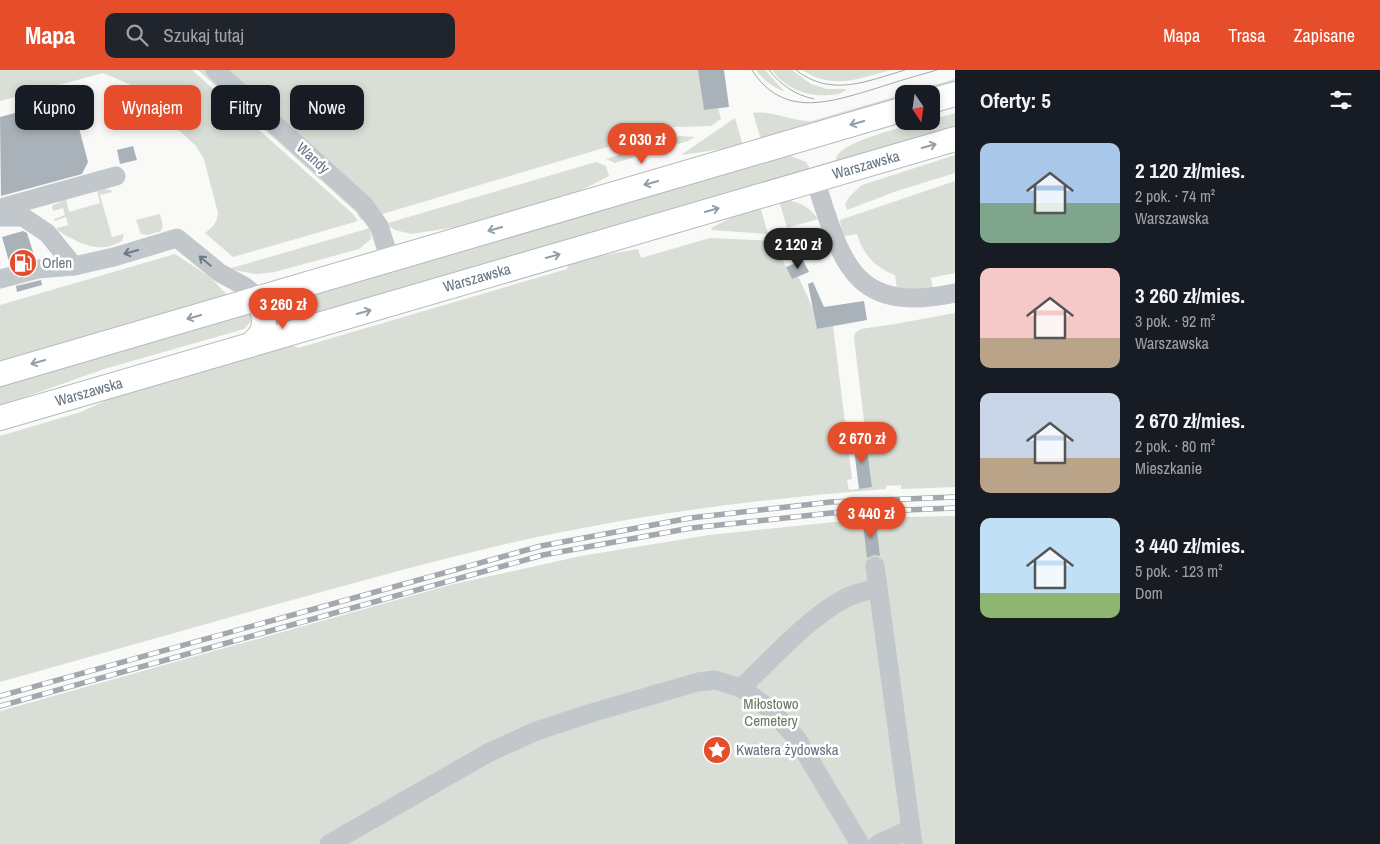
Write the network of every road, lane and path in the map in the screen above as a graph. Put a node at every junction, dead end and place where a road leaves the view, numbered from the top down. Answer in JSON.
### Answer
{"nodes":[{"id":1,"x":215,"y":70,"type":"edge"},
{"id":2,"x":955,"y":94,"type":"edge"},
{"id":3,"x":940,"y":98,"type":"edge"},
{"id":4,"x":895,"y":112,"type":"edge"},
{"id":5,"x":955,"y":139,"type":"edge"},
{"id":6,"x":116,"y":176,"type":"dead end"},
{"id":7,"x":816,"y":180,"type":"junction"},
{"id":8,"x":0,"y":208,"type":"edge"},
{"id":9,"x":0,"y":218,"type":"edge"},
{"id":10,"x":390,"y":260,"type":"junction"},
{"id":11,"x":74,"y":266,"type":"junction"},
{"id":12,"x":0,"y":279,"type":"edge"},
{"id":13,"x":955,"y":292,"type":"edge"},
{"id":14,"x":259,"y":298,"type":"junction"},
{"id":15,"x":250,"y":345,"type":"junction"},
{"id":16,"x":0,"y":374,"type":"edge"},
{"id":17,"x":0,"y":418,"type":"edge"},
{"id":18,"x":875,"y":566,"type":"dead end"},
{"id":19,"x":878,"y":588,"type":"junction"},
{"id":20,"x":740,"y":688,"type":"junction"},
{"id":21,"x":911,"y":837,"type":"edge"},
{"id":22,"x":328,"y":844,"type":"edge"},
{"id":23,"x":860,"y":844,"type":"edge"},
{"id":24,"x":878,"y":844,"type":"edge"}],
"edges":[{"from":1,"to":10,"type":"street","name":"Wandy"},
{"from":2,"to":3,"type":"main road"},
{"from":4,"to":10,"type":"main road","one_way":true},
{"from":7,"to":5,"type":"main road","name":"Warszawska","one_way":true},
{"from":6,"to":8,"type":"street"},
{"from":7,"to":13,"type":"street"},
{"from":15,"to":7,"type":"main road","name":"Warszawska","one_way":true},
{"from":9,"to":11,"type":"street"},
{"from":10,"to":14,"type":"main road"},
{"from":11,"to":12,"type":"street"},
{"from":14,"to":11,"type":"street","one_way":true},
{"from":14,"to":15,"type":"main road"},
{"from":14,"to":16,"type":"main road","one_way":true},
{"from":15,"to":17,"type":"main road","name":"Warszawska"},
{"from":18,"to":19,"type":"street"},
{"from":19,"to":20,"type":"street"},
{"from":19,"to":21,"type":"street"},
{"from":20,"to":22,"type":"street"},
{"from":20,"to":23,"type":"street"},
{"from":21,"to":24,"type":"street"}]}
